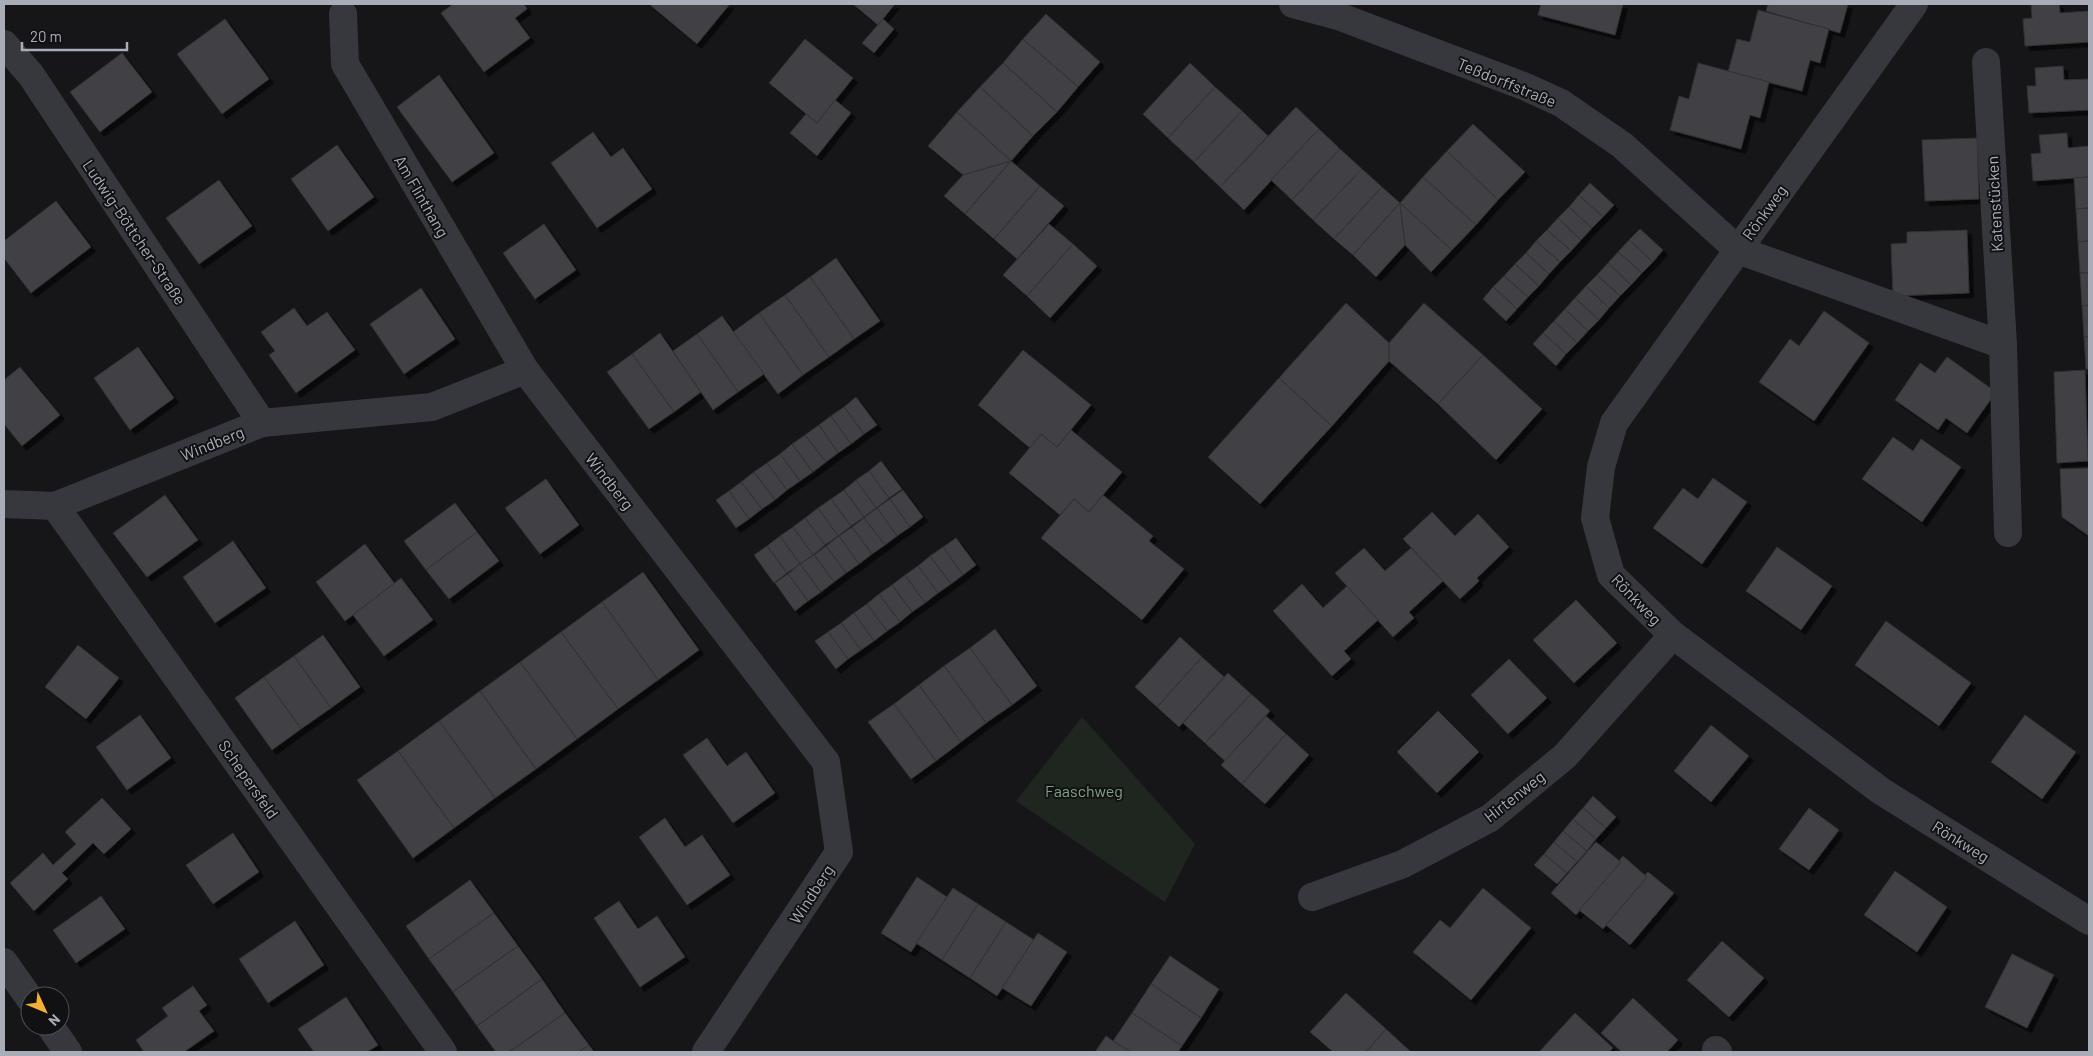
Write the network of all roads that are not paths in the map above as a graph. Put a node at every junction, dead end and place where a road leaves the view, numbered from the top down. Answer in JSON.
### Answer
{"nodes":[{"id":1,"x":1294,"y":4,"type":"edge"},
{"id":2,"x":1914,"y":4,"type":"edge"},
{"id":3,"x":343,"y":14,"type":"dead end"},
{"id":4,"x":4,"y":44,"type":"edge"},
{"id":5,"x":1986,"y":62,"type":"dead end"},
{"id":6,"x":1738,"y":250,"type":"junction"},
{"id":7,"x":2002,"y":345,"type":"junction"},
{"id":8,"x":525,"y":370,"type":"junction"},
{"id":9,"x":262,"y":423,"type":"junction"},
{"id":10,"x":4,"y":504,"type":"edge"},
{"id":11,"x":55,"y":506,"type":"junction"},
{"id":12,"x":2008,"y":533,"type":"dead end"},
{"id":13,"x":1673,"y":635,"type":"junction"},
{"id":14,"x":1312,"y":897,"type":"dead end"},
{"id":15,"x":2089,"y":921,"type":"edge"},
{"id":16,"x":4,"y":962,"type":"edge"},
{"id":17,"x":21,"y":986,"type":"edge"},
{"id":18,"x":57,"y":1036,"type":"edge"},
{"id":19,"x":68,"y":1052,"type":"edge"},
{"id":20,"x":443,"y":1052,"type":"edge"},
{"id":21,"x":706,"y":1052,"type":"edge"}],
"edges":[{"from":1,"to":6,"type":"street","name":"Teßdorffstraße"},
{"from":2,"to":6,"type":"street","name":"Rönkweg"},
{"from":3,"to":8,"type":"street","name":"Am Flinthang"},
{"from":4,"to":9,"type":"street","name":"Ludwig-Böttcher-Straße"},
{"from":5,"to":7,"type":"street","name":"Katenstücken"},
{"from":6,"to":7,"type":"street"},
{"from":6,"to":13,"type":"street","name":"Rönkweg"},
{"from":7,"to":12,"type":"street","name":"Katenstücken"},
{"from":8,"to":9,"type":"street","name":"Windberg"},
{"from":8,"to":21,"type":"street","name":"Windberg"},
{"from":9,"to":11,"type":"street","name":"Windberg"},
{"from":10,"to":11,"type":"street","name":"Windberg"},
{"from":11,"to":20,"type":"street","name":"Schepersfeld"},
{"from":13,"to":14,"type":"street","name":"Hirtenweg"},
{"from":13,"to":15,"type":"street","name":"Rönkweg"},
{"from":16,"to":17,"type":"street"},
{"from":18,"to":19,"type":"street"}]}
